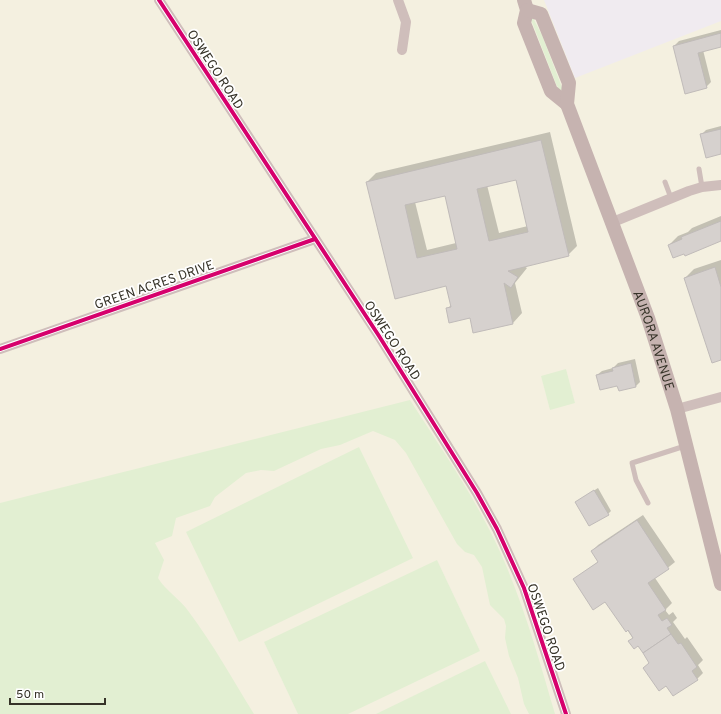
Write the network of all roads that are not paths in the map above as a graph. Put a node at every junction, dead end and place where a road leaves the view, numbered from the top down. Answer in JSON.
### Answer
{"nodes":[{"id":1,"x":159,"y":0,"type":"edge"},
{"id":2,"x":398,"y":0,"type":"edge"},
{"id":3,"x":525,"y":5,"type":"edge"},
{"id":4,"x":402,"y":50,"type":"dead end"},
{"id":5,"x":567,"y":104,"type":"junction"},
{"id":6,"x":699,"y":169,"type":"dead end"},
{"id":7,"x":665,"y":182,"type":"dead end"},
{"id":8,"x":721,"y":185,"type":"edge"},
{"id":9,"x":702,"y":187,"type":"junction"},
{"id":10,"x":671,"y":198,"type":"junction"},
{"id":11,"x":613,"y":222,"type":"junction"},
{"id":12,"x":315,"y":239,"type":"junction"},
{"id":13,"x":0,"y":349,"type":"edge"},
{"id":14,"x":721,"y":397,"type":"edge"},
{"id":15,"x":677,"y":409,"type":"junction"},
{"id":16,"x":686,"y":446,"type":"junction"},
{"id":17,"x":648,"y":503,"type":"dead end"},
{"id":18,"x":721,"y":584,"type":"edge"},
{"id":19,"x":566,"y":714,"type":"edge"}],
"edges":[{"from":1,"to":12,"type":"street","name":"OSWEGO ROAD"},
{"from":2,"to":4,"type":"street"},
{"from":3,"to":5,"type":"main road","name":"AURORA AVENUE"},
{"from":3,"to":5,"type":"main road","name":"AURORA AVENUE"},
{"from":5,"to":11,"type":"main road","name":"AURORA AVENUE"},
{"from":6,"to":9,"type":"lane"},
{"from":7,"to":10,"type":"lane"},
{"from":8,"to":9,"type":"street"},
{"from":9,"to":10,"type":"street"},
{"from":10,"to":11,"type":"street"},
{"from":11,"to":15,"type":"main road","name":"AURORA AVENUE"},
{"from":12,"to":13,"type":"street","name":"GREEN ACRES DRIVE"},
{"from":12,"to":19,"type":"street","name":"OSWEGO ROAD"},
{"from":14,"to":15,"type":"street"},
{"from":15,"to":16,"type":"main road","name":"AURORA AVENUE"},
{"from":16,"to":17,"type":"lane"},
{"from":16,"to":18,"type":"main road","name":"AURORA AVENUE"}]}
